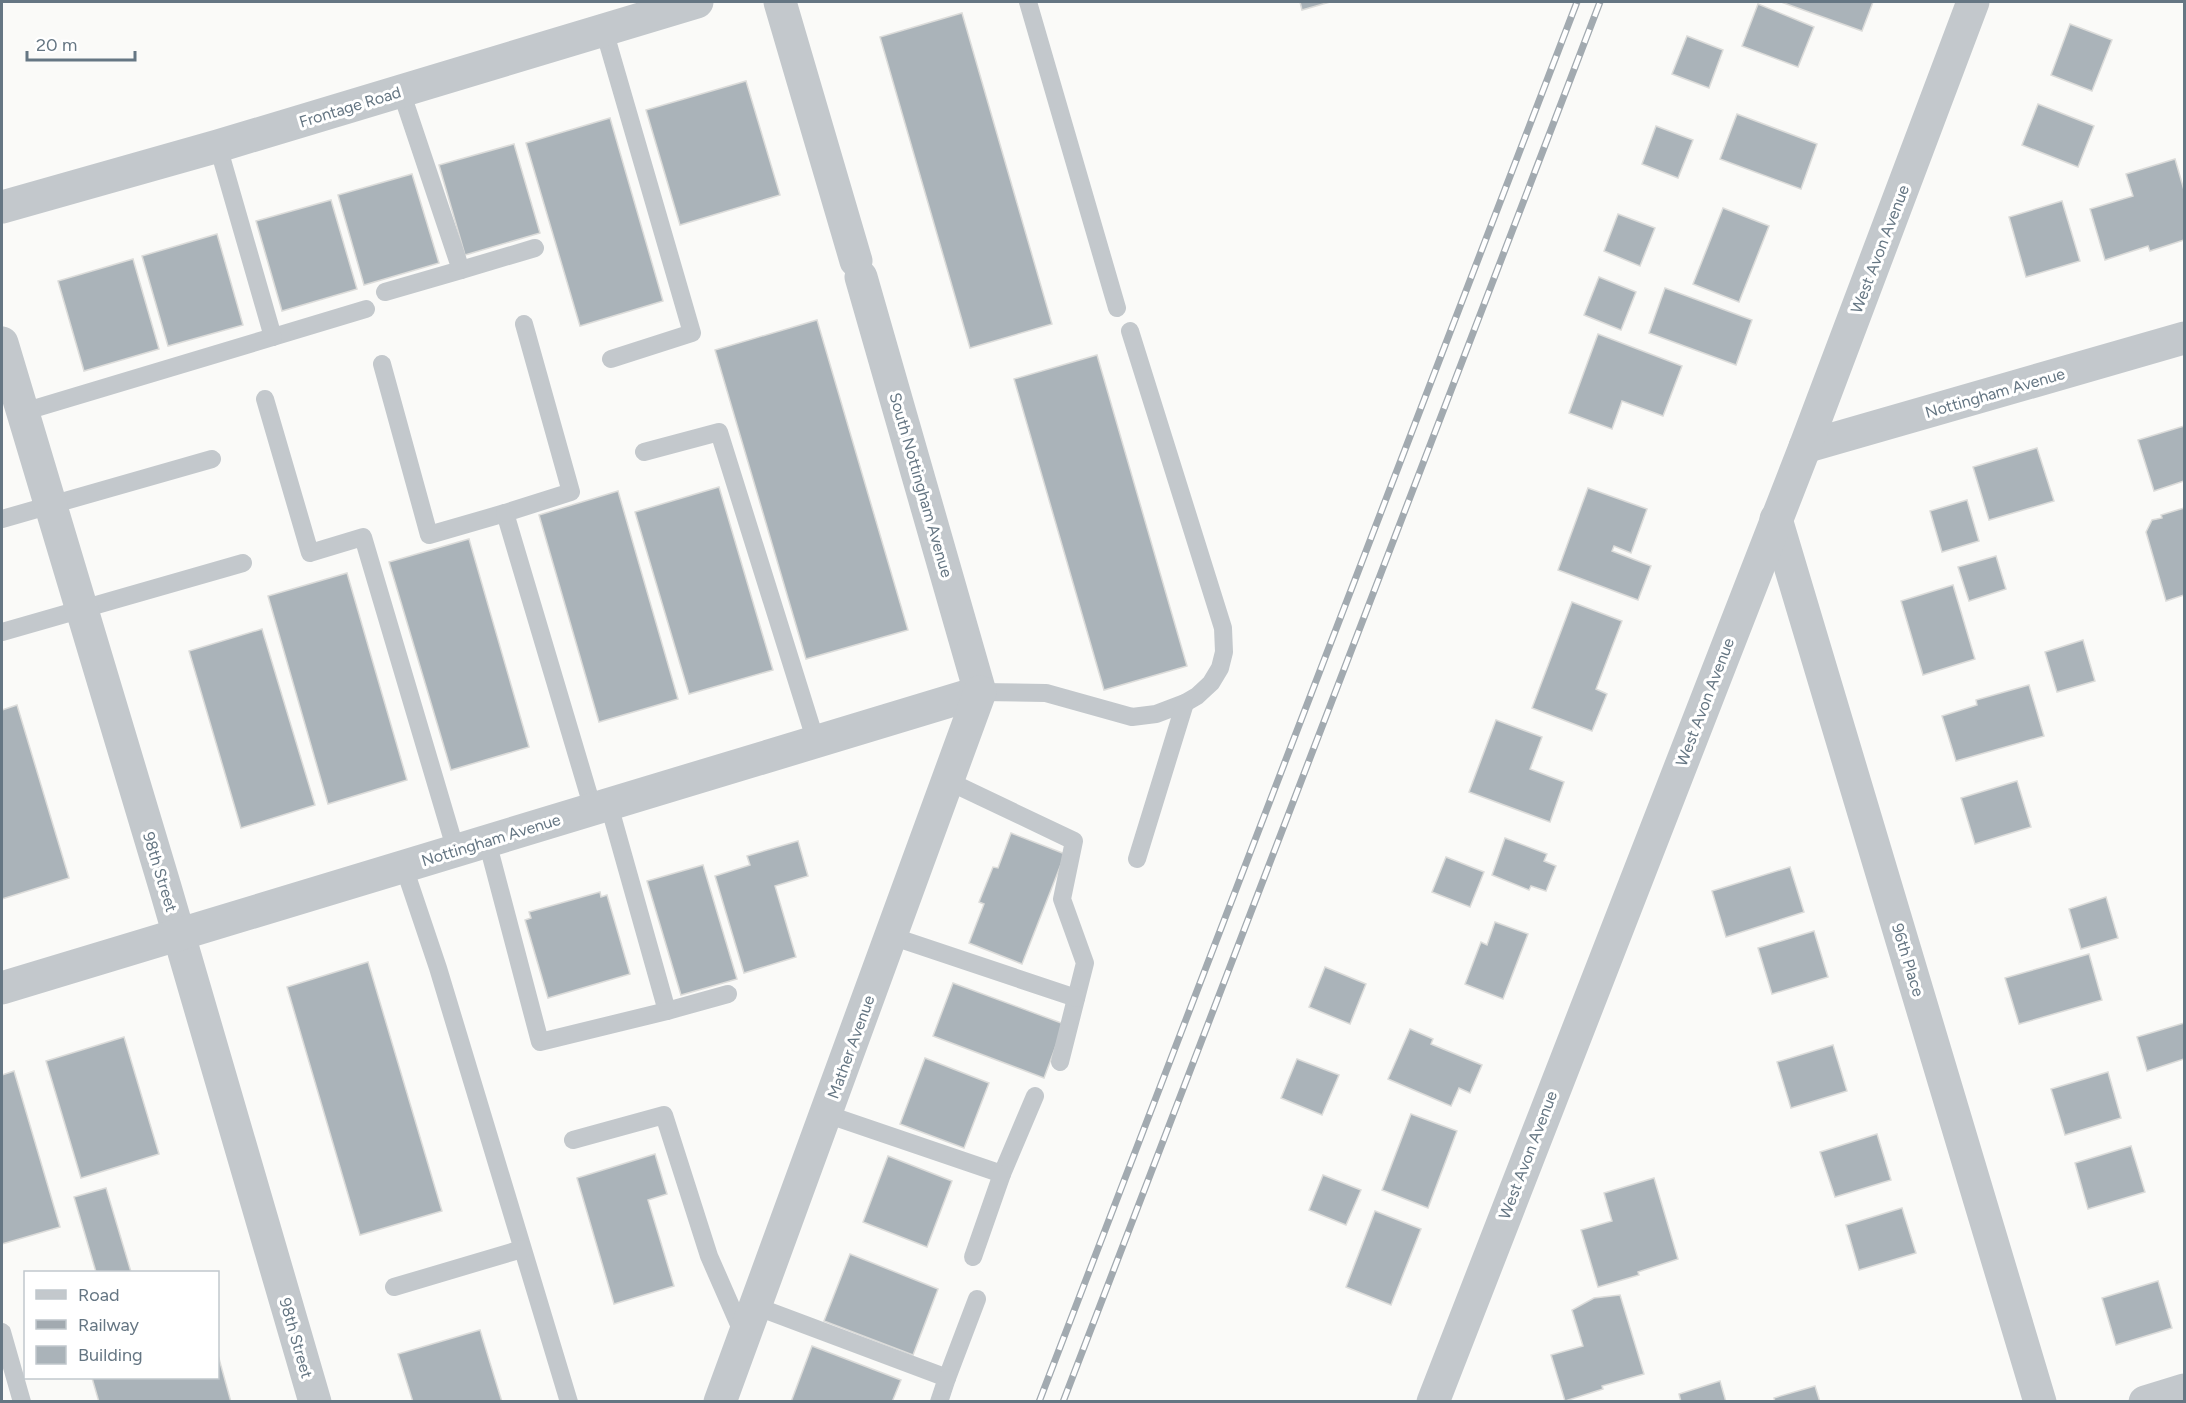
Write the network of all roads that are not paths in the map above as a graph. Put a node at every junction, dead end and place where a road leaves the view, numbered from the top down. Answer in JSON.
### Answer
{"nodes":[{"id":1,"x":697,"y":2,"type":"edge"},
{"id":2,"x":780,"y":2,"type":"edge"},
{"id":3,"x":1028,"y":2,"type":"edge"},
{"id":4,"x":1973,"y":2,"type":"edge"},
{"id":5,"x":604,"y":30,"type":"junction"},
{"id":6,"x":401,"y":91,"type":"junction"},
{"id":7,"x":218,"y":146,"type":"junction"},
{"id":8,"x":2,"y":207,"type":"edge"},
{"id":9,"x":535,"y":248,"type":"dead end"},
{"id":10,"x":461,"y":270,"type":"junction"},
{"id":11,"x":385,"y":292,"type":"dead end"},
{"id":12,"x":1117,"y":308,"type":"dead end"},
{"id":13,"x":366,"y":309,"type":"dead end"},
{"id":14,"x":524,"y":324,"type":"dead end"},
{"id":15,"x":1130,"y":331,"type":"dead end"},
{"id":16,"x":273,"y":337,"type":"junction"},
{"id":17,"x":2184,"y":339,"type":"edge"},
{"id":18,"x":2,"y":343,"type":"edge"},
{"id":19,"x":611,"y":359,"type":"dead end"},
{"id":20,"x":382,"y":364,"type":"dead end"},
{"id":21,"x":265,"y":399,"type":"dead end"},
{"id":22,"x":23,"y":411,"type":"junction"},
{"id":23,"x":1805,"y":447,"type":"junction"},
{"id":24,"x":644,"y":452,"type":"dead end"},
{"id":25,"x":212,"y":459,"type":"dead end"},
{"id":26,"x":50,"y":506,"type":"junction"},
{"id":27,"x":505,"y":513,"type":"junction"},
{"id":28,"x":2,"y":519,"type":"edge"},
{"id":29,"x":1776,"y":519,"type":"junction"},
{"id":30,"x":243,"y":563,"type":"dead end"},
{"id":31,"x":80,"y":608,"type":"junction"},
{"id":32,"x":2,"y":632,"type":"edge"},
{"id":33,"x":980,"y":692,"type":"junction"},
{"id":34,"x":1185,"y":703,"type":"junction"},
{"id":35,"x":816,"y":742,"type":"junction"},
{"id":36,"x":948,"y":781,"type":"junction"},
{"id":37,"x":601,"y":807,"type":"junction"},
{"id":38,"x":487,"y":842,"type":"junction"},
{"id":39,"x":456,"y":851,"type":"junction"},
{"id":40,"x":1137,"y":859,"type":"dead end"},
{"id":41,"x":404,"y":867,"type":"junction"},
{"id":42,"x":179,"y":933,"type":"junction"},
{"id":43,"x":891,"y":936,"type":"junction"},
{"id":44,"x":2,"y":988,"type":"edge"},
{"id":45,"x":728,"y":994,"type":"dead end"},
{"id":46,"x":1076,"y":998,"type":"junction"},
{"id":47,"x":667,"y":1011,"type":"junction"},
{"id":48,"x":1060,"y":1062,"type":"dead end"},
{"id":49,"x":1035,"y":1096,"type":"dead end"},
{"id":50,"x":826,"y":1114,"type":"junction"},
{"id":51,"x":573,"y":1140,"type":"dead end"},
{"id":52,"x":1002,"y":1174,"type":"junction"},
{"id":53,"x":522,"y":1249,"type":"junction"},
{"id":54,"x":973,"y":1257,"type":"dead end"},
{"id":55,"x":394,"y":1287,"type":"dead end"},
{"id":56,"x":977,"y":1299,"type":"dead end"},
{"id":57,"x":750,"y":1321,"type":"junction"},
{"id":58,"x":2,"y":1332,"type":"edge"},
{"id":59,"x":947,"y":1378,"type":"junction"},
{"id":60,"x":2184,"y":1390,"type":"edge"},
{"id":61,"x":309,"y":1400,"type":"edge"},
{"id":62,"x":22,"y":1401,"type":"edge"},
{"id":63,"x":568,"y":1401,"type":"edge"},
{"id":64,"x":720,"y":1401,"type":"edge"},
{"id":65,"x":939,"y":1401,"type":"edge"},
{"id":66,"x":1432,"y":1401,"type":"edge"},
{"id":67,"x":2040,"y":1401,"type":"edge"},
{"id":68,"x":2145,"y":1401,"type":"edge"}],
"edges":[{"from":1,"to":5,"type":"street","name":"Frontage Road"},
{"from":2,"to":33,"type":"street","name":"South Nottingham Avenue"},
{"from":3,"to":12,"type":"lane"},
{"from":4,"to":23,"type":"street","name":"West Avon Avenue"},
{"from":5,"to":6,"type":"street","name":"Frontage Road"},
{"from":5,"to":19,"type":"lane"},
{"from":6,"to":7,"type":"street","name":"Frontage Road"},
{"from":6,"to":10,"type":"lane"},
{"from":7,"to":8,"type":"street","name":"Frontage Road"},
{"from":7,"to":16,"type":"lane"},
{"from":9,"to":10,"type":"lane"},
{"from":10,"to":11,"type":"lane"},
{"from":13,"to":16,"type":"lane"},
{"from":14,"to":27,"type":"lane"},
{"from":15,"to":34,"type":"lane"},
{"from":16,"to":22,"type":"lane"},
{"from":17,"to":23,"type":"street","name":"Nottingham Avenue"},
{"from":18,"to":22,"type":"street","name":"98th Street"},
{"from":20,"to":27,"type":"lane"},
{"from":21,"to":39,"type":"lane"},
{"from":22,"to":26,"type":"street","name":"98th Street"},
{"from":23,"to":29,"type":"street","name":"West Avon Avenue"},
{"from":24,"to":35,"type":"lane"},
{"from":25,"to":26,"type":"lane"},
{"from":26,"to":28,"type":"lane"},
{"from":26,"to":31,"type":"street","name":"98th Street"},
{"from":27,"to":37,"type":"lane"},
{"from":29,"to":66,"type":"street","name":"West Avon Avenue"},
{"from":29,"to":67,"type":"street","name":"96th Place"},
{"from":30,"to":31,"type":"lane"},
{"from":31,"to":32,"type":"lane"},
{"from":31,"to":42,"type":"street","name":"98th Street"},
{"from":33,"to":34,"type":"lane"},
{"from":33,"to":35,"type":"street","name":"Nottingham Avenue"},
{"from":33,"to":36,"type":"street","name":"Mather Avenue"},
{"from":34,"to":40,"type":"lane"},
{"from":35,"to":37,"type":"street","name":"Nottingham Avenue"},
{"from":36,"to":43,"type":"street","name":"Mather Avenue"},
{"from":36,"to":46,"type":"lane"},
{"from":37,"to":38,"type":"street","name":"Nottingham Avenue"},
{"from":37,"to":47,"type":"lane"},
{"from":38,"to":39,"type":"street","name":"Nottingham Avenue"},
{"from":38,"to":47,"type":"lane"},
{"from":39,"to":41,"type":"street","name":"Nottingham Avenue"},
{"from":41,"to":42,"type":"street","name":"Nottingham Avenue"},
{"from":41,"to":53,"type":"lane"},
{"from":42,"to":44,"type":"street","name":"Nottingham Avenue"},
{"from":42,"to":61,"type":"street","name":"98th Street"},
{"from":43,"to":46,"type":"lane"},
{"from":43,"to":50,"type":"street","name":"Mather Avenue"},
{"from":45,"to":47,"type":"lane"},
{"from":46,"to":48,"type":"lane"},
{"from":49,"to":52,"type":"lane"},
{"from":50,"to":52,"type":"lane"},
{"from":50,"to":57,"type":"street","name":"Mather Avenue"},
{"from":51,"to":57,"type":"lane"},
{"from":52,"to":54,"type":"lane"},
{"from":53,"to":55,"type":"lane"},
{"from":53,"to":63,"type":"lane"},
{"from":56,"to":59,"type":"lane"},
{"from":57,"to":59,"type":"lane"},
{"from":57,"to":64,"type":"street","name":"Mather Avenue"},
{"from":58,"to":62,"type":"lane"},
{"from":59,"to":65,"type":"lane"},
{"from":60,"to":68,"type":"street"}]}
